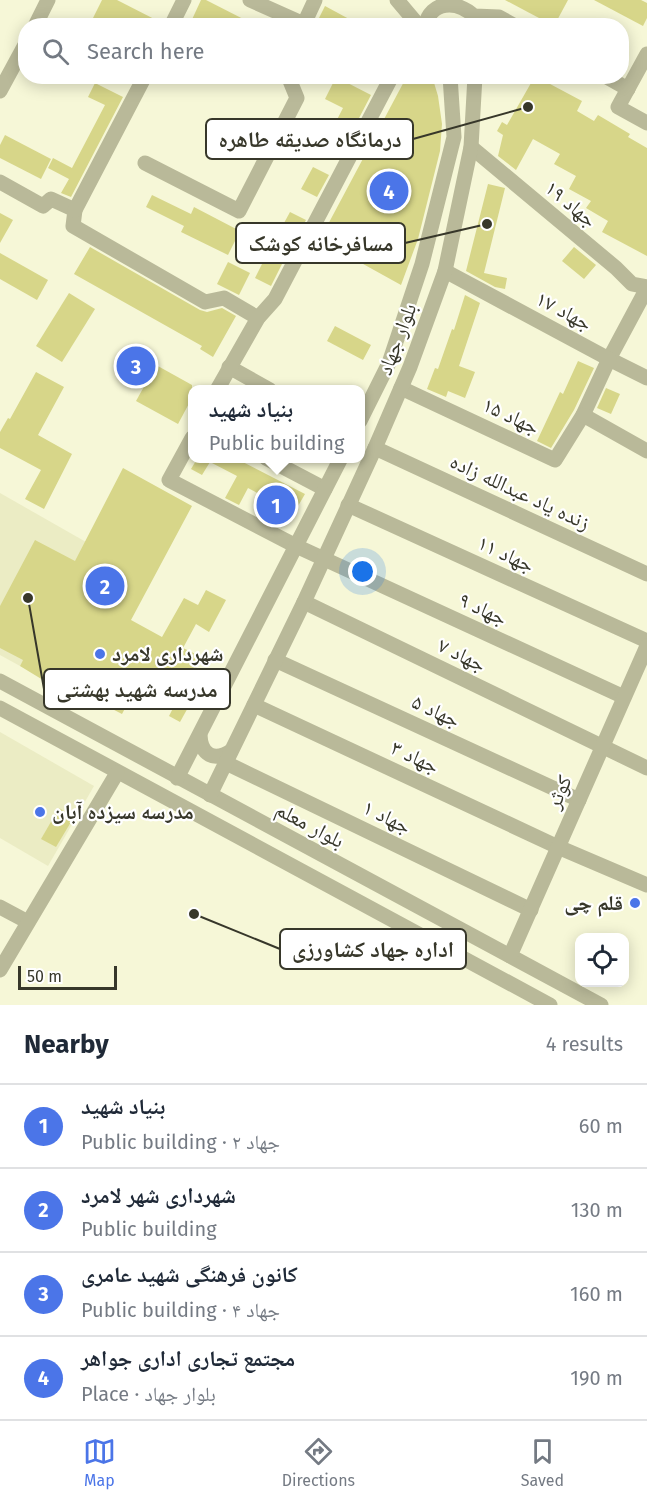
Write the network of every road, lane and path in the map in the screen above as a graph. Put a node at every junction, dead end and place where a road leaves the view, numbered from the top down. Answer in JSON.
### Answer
{"nodes":[{"id":1,"x":48,"y":0,"type":"edge"},
{"id":2,"x":184,"y":0,"type":"edge"},
{"id":3,"x":250,"y":0,"type":"edge"},
{"id":4,"x":315,"y":0,"type":"edge"},
{"id":5,"x":397,"y":0,"type":"edge"},
{"id":6,"x":473,"y":14,"type":"edge"},
{"id":7,"x":39,"y":18,"type":"edge"},
{"id":8,"x":175,"y":18,"type":"edge"},
{"id":9,"x":289,"y":18,"type":"edge"},
{"id":10,"x":307,"y":18,"type":"edge"},
{"id":11,"x":412,"y":18,"type":"edge"},
{"id":12,"x":427,"y":18,"type":"edge"},
{"id":13,"x":502,"y":18,"type":"edge"},
{"id":14,"x":647,"y":54,"type":"edge"},
{"id":15,"x":18,"y":58,"type":"edge"},
{"id":16,"x":141,"y":84,"type":"edge"},
{"id":17,"x":291,"y":84,"type":"edge"},
{"id":18,"x":388,"y":84,"type":"edge"},
{"id":19,"x":451,"y":84,"type":"edge"},
{"id":20,"x":475,"y":84,"type":"edge"},
{"id":21,"x":619,"y":84,"type":"edge"},
{"id":22,"x":628,"y":89,"type":"junction"},
{"id":23,"x":0,"y":92,"type":"edge"},
{"id":24,"x":647,"y":123,"type":"edge"},
{"id":25,"x":471,"y":147,"type":"junction"},
{"id":26,"x":145,"y":163,"type":"dead end"},
{"id":27,"x":0,"y":182,"type":"edge"},
{"id":28,"x":75,"y":210,"type":"junction"},
{"id":29,"x":445,"y":271,"type":"junction"},
{"id":30,"x":647,"y":287,"type":"edge"},
{"id":31,"x":258,"y":318,"type":"junction"},
{"id":32,"x":609,"y":359,"type":"junction"},
{"id":33,"x":229,"y":367,"type":"junction"},
{"id":34,"x":647,"y":378,"type":"edge"},
{"id":35,"x":220,"y":385,"type":"edge"},
{"id":36,"x":261,"y":385,"type":"edge"},
{"id":37,"x":401,"y":388,"type":"junction"},
{"id":38,"x":365,"y":411,"type":"edge"},
{"id":39,"x":583,"y":415,"type":"junction"},
{"id":40,"x":188,"y":446,"type":"edge"},
{"id":41,"x":375,"y":447,"type":"junction"},
{"id":42,"x":647,"y":451,"type":"edge"},
{"id":43,"x":274,"y":463,"type":"edge"},
{"id":44,"x":339,"y":463,"type":"edge"},
{"id":45,"x":326,"y":489,"type":"junction"},
{"id":46,"x":348,"y":505,"type":"junction"},
{"id":47,"x":296,"y":546,"type":"junction"},
{"id":48,"x":323,"y":558,"type":"junction"},
{"id":49,"x":647,"y":574,"type":"edge"},
{"id":50,"x":304,"y":602,"type":"junction"},
{"id":51,"x":647,"y":644,"type":"edge"},
{"id":52,"x":275,"y":660,"type":"junction"},
{"id":53,"x":644,"y":662,"type":"edge"},
{"id":54,"x":0,"y":681,"type":"edge"},
{"id":55,"x":624,"y":697,"type":"junction"},
{"id":56,"x":254,"y":705,"type":"junction"},
{"id":57,"x":0,"y":708,"type":"edge"},
{"id":58,"x":200,"y":735,"type":"junction"},
{"id":59,"x":603,"y":745,"type":"junction"},
{"id":60,"x":228,"y":757,"type":"junction"},
{"id":61,"x":647,"y":768,"type":"edge"},
{"id":62,"x":117,"y":773,"type":"junction"},
{"id":63,"x":177,"y":778,"type":"junction"},
{"id":64,"x":210,"y":795,"type":"junction"},
{"id":65,"x":579,"y":800,"type":"junction"},
{"id":66,"x":558,"y":847,"type":"junction"},
{"id":67,"x":647,"y":885,"type":"edge"},
{"id":68,"x":389,"y":890,"type":"junction"},
{"id":69,"x":0,"y":907,"type":"edge"},
{"id":70,"x":531,"y":910,"type":"junction"},
{"id":71,"x":377,"y":913,"type":"junction"},
{"id":72,"x":28,"y":922,"type":"junction"},
{"id":73,"x":510,"y":956,"type":"junction"},
{"id":74,"x":0,"y":970,"type":"edge"},
{"id":75,"x":550,"y":1005,"type":"edge"},
{"id":76,"x":601,"y":1005,"type":"edge"}],
"edges":[{"from":1,"to":7,"type":"street"},
{"from":2,"to":8,"type":"street"},
{"from":3,"to":9,"type":"street"},
{"from":4,"to":10,"type":"street"},
{"from":5,"to":11,"type":"street"},
{"from":6,"to":12,"type":"street"},
{"from":6,"to":13,"type":"street"},
{"from":14,"to":22,"type":"street"},
{"from":15,"to":23,"type":"street"},
{"from":16,"to":28,"type":"street"},
{"from":17,"to":26,"type":"street"},
{"from":18,"to":31,"type":"street"},
{"from":19,"to":38,"type":"street","name":"بلوار جهاد"},
{"from":20,"to":25,"type":"street","name":"بلوار جهاد"},
{"from":21,"to":22,"type":"street"},
{"from":22,"to":24,"type":"street"},
{"from":25,"to":29,"type":"street","name":"بلوار جهاد"},
{"from":25,"to":30,"type":"street","name":"جهاد ۱۹"},
{"from":27,"to":28,"type":"street"},
{"from":28,"to":31,"type":"street"},
{"from":29,"to":32,"type":"street","name":"جهاد ۱۷"},
{"from":29,"to":37,"type":"street","name":"بلوار جهاد"},
{"from":30,"to":32,"type":"street"},
{"from":31,"to":33,"type":"street"},
{"from":32,"to":34,"type":"street","name":"جهاد ۱۷"},
{"from":32,"to":39,"type":"street"},
{"from":33,"to":35,"type":"street"},
{"from":33,"to":36,"type":"street"},
{"from":37,"to":39,"type":"street","name":"جهاد ۱۵"},
{"from":37,"to":41,"type":"street","name":"بلوار جهاد"},
{"from":39,"to":42,"type":"street"},
{"from":40,"to":47,"type":"street","name":"جهاد ۹"},
{"from":41,"to":46,"type":"street","name":"بلوار جهاد"},
{"from":41,"to":49,"type":"street","name":"زنده یاد عبدالله زاده"},
{"from":43,"to":45,"type":"street"},
{"from":44,"to":45,"type":"street"},
{"from":45,"to":47,"type":"street"},
{"from":46,"to":48,"type":"street","name":"بلوار جهاد"},
{"from":46,"to":51,"type":"street","name":"جهاد ۱۱"},
{"from":47,"to":48,"type":"street","name":"جهاد ۹"},
{"from":47,"to":58,"type":"street"},
{"from":48,"to":50,"type":"street","name":"بلوار جهاد"},
{"from":48,"to":55,"type":"street","name":"جهاد ۹"},
{"from":50,"to":52,"type":"street","name":"بلوار جهاد"},
{"from":50,"to":59,"type":"street","name":"جهاد ۷"},
{"from":51,"to":53,"type":"street","name":"کوثر"},
{"from":52,"to":56,"type":"street","name":"بلوار جهاد"},
{"from":52,"to":65,"type":"street","name":"جهاد ۵"},
{"from":53,"to":55,"type":"street","name":"کوثر"},
{"from":54,"to":63,"type":"street","name":"بلوار معلم"},
{"from":55,"to":59,"type":"street","name":"کوثر"},
{"from":56,"to":60,"type":"street","name":"بلوار جهاد"},
{"from":56,"to":66,"type":"street","name":"جهاد ۳"},
{"from":57,"to":62,"type":"street"},
{"from":58,"to":60,"type":"street"},
{"from":58,"to":63,"type":"street"},
{"from":59,"to":61,"type":"street","name":"جهاد ۷"},
{"from":59,"to":65,"type":"street","name":"کوثر"},
{"from":60,"to":64,"type":"street","name":"بلوار جهاد"},
{"from":60,"to":70,"type":"street","name":"جهاد ۱"},
{"from":62,"to":71,"type":"street"},
{"from":62,"to":72,"type":"street"},
{"from":63,"to":64,"type":"street","name":"بلوار معلم"},
{"from":64,"to":68,"type":"street","name":"بلوار معلم"},
{"from":65,"to":66,"type":"street","name":"کوثر"},
{"from":66,"to":67,"type":"street","name":"جهاد ۳"},
{"from":66,"to":70,"type":"street","name":"کوثر"},
{"from":68,"to":71,"type":"street"},
{"from":68,"to":73,"type":"street","name":"بلوار معلم"},
{"from":69,"to":72,"type":"street"},
{"from":70,"to":73,"type":"street","name":"کوثر"},
{"from":71,"to":75,"type":"street"},
{"from":72,"to":74,"type":"street"},
{"from":73,"to":76,"type":"street","name":"بلوار معلم"}]}
